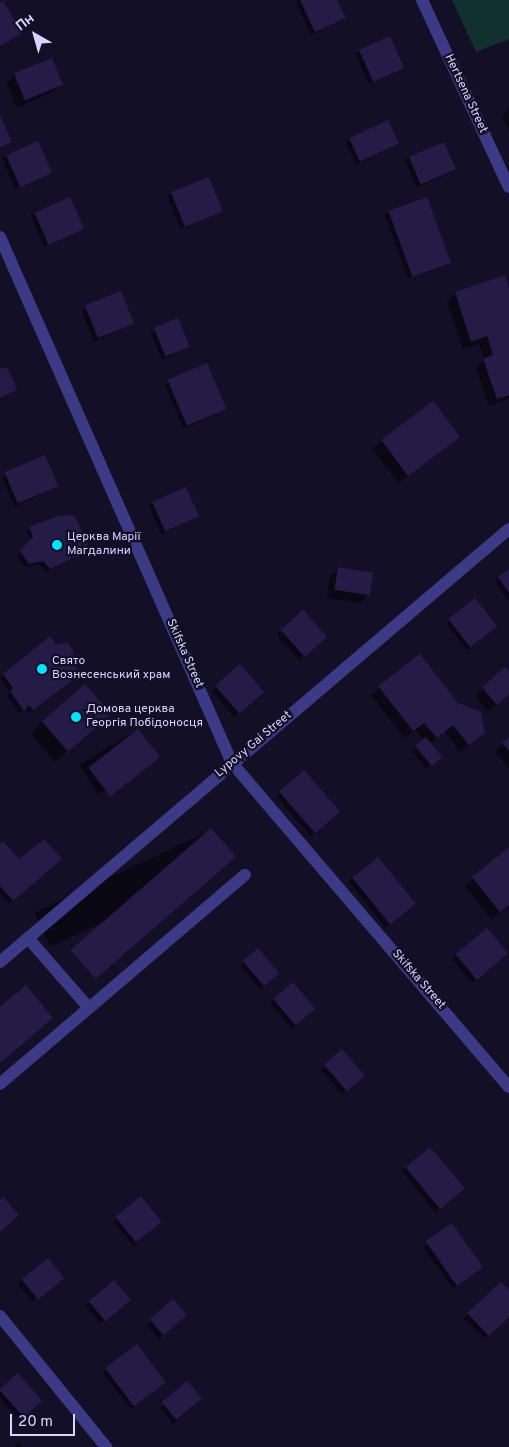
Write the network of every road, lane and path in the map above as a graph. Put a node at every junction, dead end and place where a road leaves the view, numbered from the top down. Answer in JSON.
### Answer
{"nodes":[{"id":1,"x":422,"y":0,"type":"edge"},
{"id":2,"x":509,"y":187,"type":"edge"},
{"id":3,"x":0,"y":237,"type":"edge"},
{"id":4,"x":509,"y":529,"type":"edge"},
{"id":5,"x":232,"y":763,"type":"junction"},
{"id":6,"x":245,"y":875,"type":"dead end"},
{"id":7,"x":28,"y":938,"type":"junction"},
{"id":8,"x":0,"y":962,"type":"edge"},
{"id":9,"x":89,"y":1008,"type":"junction"},
{"id":10,"x":0,"y":1084,"type":"edge"},
{"id":11,"x":509,"y":1086,"type":"edge"},
{"id":12,"x":0,"y":1316,"type":"edge"},
{"id":13,"x":106,"y":1447,"type":"edge"}],
"edges":[{"from":1,"to":2,"type":"street","name":"Hertsena Street"},
{"from":3,"to":5,"type":"street","name":"Skifska Street"},
{"from":4,"to":5,"type":"street","name":"Lypovy Gai Street"},
{"from":5,"to":7,"type":"street","name":"Lypovy Gai Street"},
{"from":5,"to":11,"type":"street","name":"Skifska Street"},
{"from":6,"to":9,"type":"street"},
{"from":7,"to":8,"type":"street","name":"Lypovy Gai Street"},
{"from":7,"to":9,"type":"street"},
{"from":9,"to":10,"type":"street"},
{"from":12,"to":13,"type":"street"}]}
